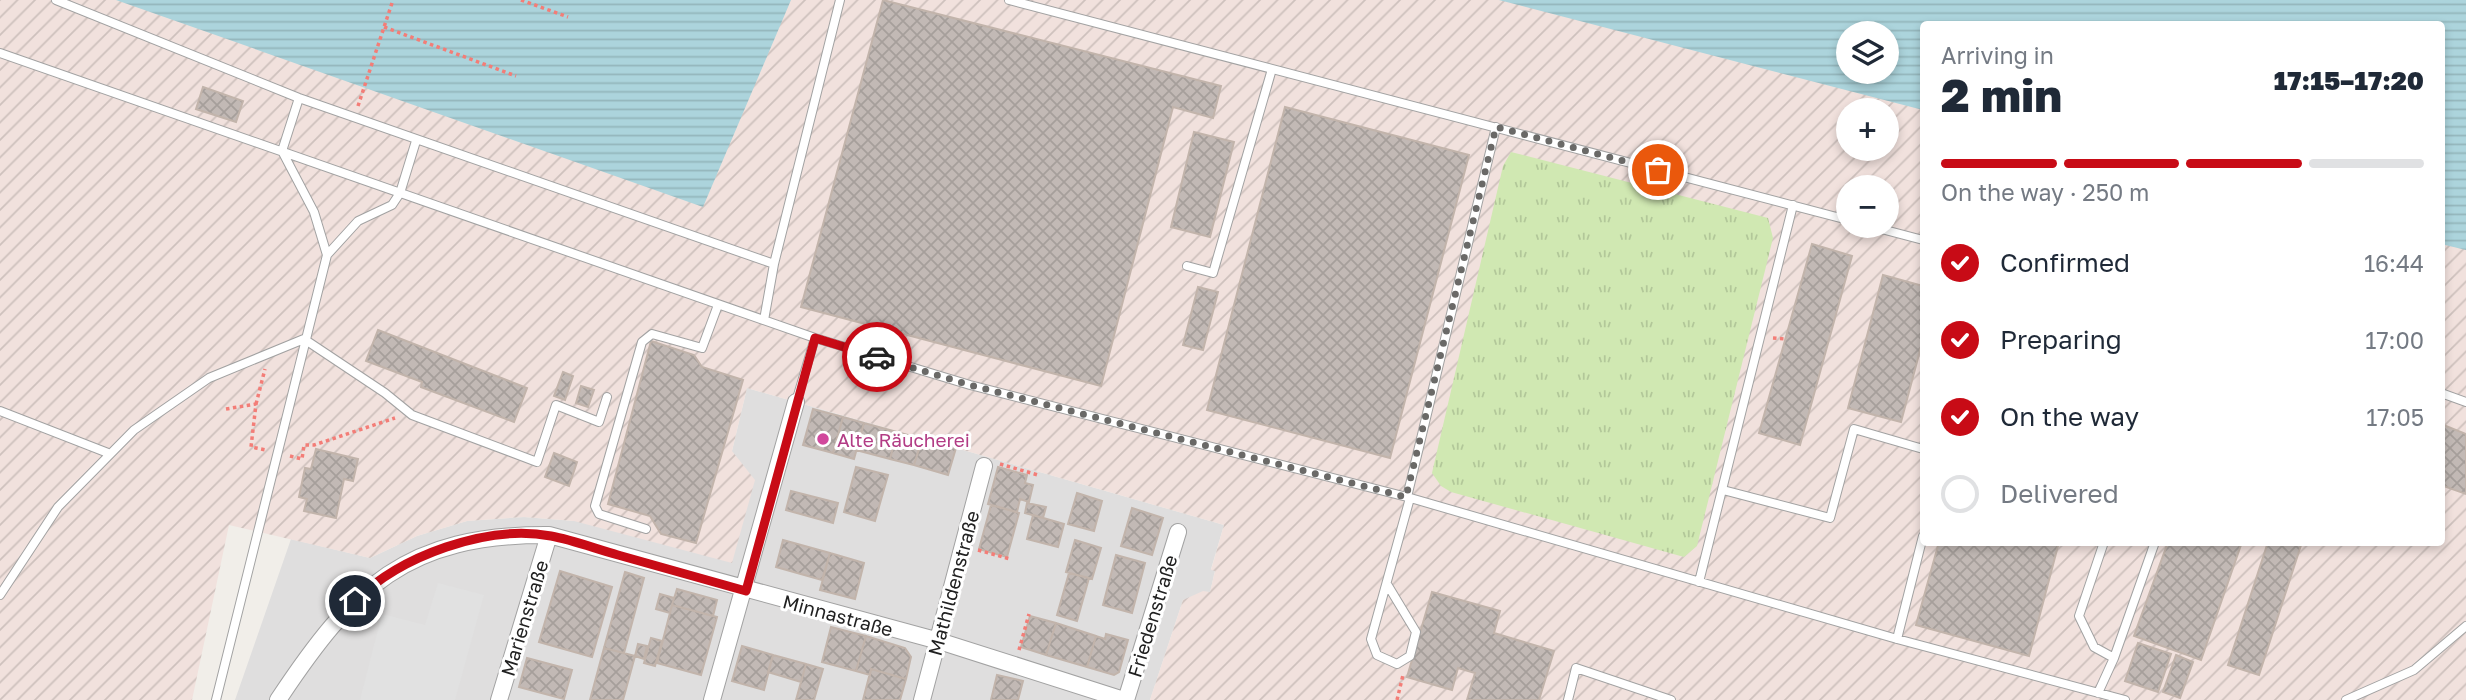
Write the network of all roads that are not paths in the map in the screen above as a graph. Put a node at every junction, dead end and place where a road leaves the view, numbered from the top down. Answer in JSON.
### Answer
{"nodes":[{"id":1,"x":56,"y":0,"type":"edge"},
{"id":2,"x":840,"y":0,"type":"edge"},
{"id":3,"x":1009,"y":0,"type":"edge"},
{"id":4,"x":0,"y":53,"type":"edge"},
{"id":5,"x":1272,"y":69,"type":"junction"},
{"id":6,"x":299,"y":98,"type":"junction"},
{"id":7,"x":1496,"y":127,"type":"junction"},
{"id":8,"x":416,"y":141,"type":"junction"},
{"id":9,"x":282,"y":151,"type":"junction"},
{"id":10,"x":400,"y":193,"type":"junction"},
{"id":11,"x":1793,"y":205,"type":"junction"},
{"id":12,"x":1836,"y":217,"type":"edge"},
{"id":13,"x":1899,"y":234,"type":"edge"},
{"id":14,"x":1920,"y":239,"type":"edge"},
{"id":15,"x":327,"y":255,"type":"junction"},
{"id":16,"x":774,"y":264,"type":"junction"},
{"id":17,"x":1187,"y":266,"type":"dead end"},
{"id":18,"x":718,"y":305,"type":"junction"},
{"id":19,"x":764,"y":320,"type":"junction"},
{"id":20,"x":815,"y":338,"type":"junction"},
{"id":21,"x":304,"y":339,"type":"junction"},
{"id":22,"x":2445,"y":394,"type":"edge"},
{"id":23,"x":607,"y":397,"type":"dead end"},
{"id":24,"x":796,"y":402,"type":"joint"},
{"id":25,"x":2466,"y":402,"type":"edge"},
{"id":26,"x":0,"y":411,"type":"edge"},
{"id":27,"x":1920,"y":448,"type":"edge"},
{"id":28,"x":108,"y":453,"type":"junction"},
{"id":29,"x":984,"y":466,"type":"road end"},
{"id":30,"x":1723,"y":490,"type":"junction"},
{"id":31,"x":1408,"y":497,"type":"junction"},
{"id":32,"x":646,"y":528,"type":"dead end"},
{"id":33,"x":1178,"y":532,"type":"dead end"},
{"id":34,"x":549,"y":536,"type":"junction"},
{"id":35,"x":1920,"y":546,"type":"edge"},
{"id":36,"x":2103,"y":546,"type":"edge"},
{"id":37,"x":2154,"y":546,"type":"edge"},
{"id":38,"x":1699,"y":582,"type":"junction"},
{"id":39,"x":1387,"y":584,"type":"junction"},
{"id":40,"x":746,"y":591,"type":"junction"},
{"id":41,"x":0,"y":594,"type":"edge"},
{"id":42,"x":2466,"y":626,"type":"edge"},
{"id":43,"x":1897,"y":639,"type":"junction"},
{"id":44,"x":939,"y":641,"type":"junction"},
{"id":45,"x":2114,"y":658,"type":"junction"},
{"id":46,"x":2098,"y":693,"type":"junction"},
{"id":47,"x":216,"y":700,"type":"edge"},
{"id":48,"x":278,"y":700,"type":"edge"},
{"id":49,"x":499,"y":700,"type":"edge"},
{"id":50,"x":712,"y":700,"type":"edge"},
{"id":51,"x":922,"y":700,"type":"edge"},
{"id":52,"x":1125,"y":700,"type":"edge"},
{"id":53,"x":1568,"y":700,"type":"edge"},
{"id":54,"x":1671,"y":700,"type":"edge"},
{"id":55,"x":2124,"y":700,"type":"edge"},
{"id":56,"x":2346,"y":700,"type":"edge"}],
"edges":[{"from":1,"to":6,"type":"lane"},
{"from":2,"to":16,"type":"lane"},
{"from":3,"to":5,"type":"lane"},
{"from":4,"to":9,"type":"lane"},
{"from":5,"to":7,"type":"lane"},
{"from":5,"to":17,"type":"lane"},
{"from":6,"to":8,"type":"lane"},
{"from":6,"to":9,"type":"lane"},
{"from":7,"to":11,"type":"lane"},
{"from":7,"to":31,"type":"lane"},
{"from":8,"to":10,"type":"lane"},
{"from":8,"to":16,"type":"lane"},
{"from":9,"to":10,"type":"lane"},
{"from":9,"to":15,"type":"lane"},
{"from":10,"to":15,"type":"lane"},
{"from":10,"to":18,"type":"lane"},
{"from":11,"to":12,"type":"lane"},
{"from":11,"to":30,"type":"lane"},
{"from":13,"to":14,"type":"lane"},
{"from":15,"to":21,"type":"lane"},
{"from":16,"to":19,"type":"lane"},
{"from":18,"to":19,"type":"lane"},
{"from":18,"to":32,"type":"lane"},
{"from":19,"to":20,"type":"lane"},
{"from":20,"to":24,"type":"lane"},
{"from":20,"to":31,"type":"lane"},
{"from":21,"to":23,"type":"lane"},
{"from":21,"to":28,"type":"lane"},
{"from":21,"to":47,"type":"lane"},
{"from":22,"to":25,"type":"lane"},
{"from":24,"to":40,"type":"street"},
{"from":26,"to":28,"type":"lane"},
{"from":27,"to":30,"type":"lane"},
{"from":28,"to":41,"type":"lane"},
{"from":29,"to":44,"type":"street","name":"Mathildenstraße"},
{"from":30,"to":38,"type":"lane"},
{"from":31,"to":38,"type":"lane"},
{"from":31,"to":39,"type":"lane"},
{"from":33,"to":52,"type":"street","name":"Friedenstraße"},
{"from":34,"to":40,"type":"street","name":"Minnastraße"},
{"from":34,"to":48,"type":"street","name":"Minnastraße"},
{"from":34,"to":49,"type":"street","name":"Marienstraße"},
{"from":35,"to":43,"type":"lane"},
{"from":36,"to":45,"type":"lane"},
{"from":37,"to":45,"type":"lane"},
{"from":38,"to":43,"type":"lane"},
{"from":39,"to":39,"type":"lane"},
{"from":40,"to":44,"type":"street","name":"Minnastraße"},
{"from":40,"to":50,"type":"street"},
{"from":42,"to":56,"type":"lane"},
{"from":43,"to":46,"type":"lane"},
{"from":44,"to":51,"type":"street","name":"Mathildenstraße"},
{"from":44,"to":52,"type":"street","name":"Minnastraße"},
{"from":45,"to":46,"type":"lane"},
{"from":46,"to":55,"type":"lane"},
{"from":53,"to":54,"type":"lane"}]}
